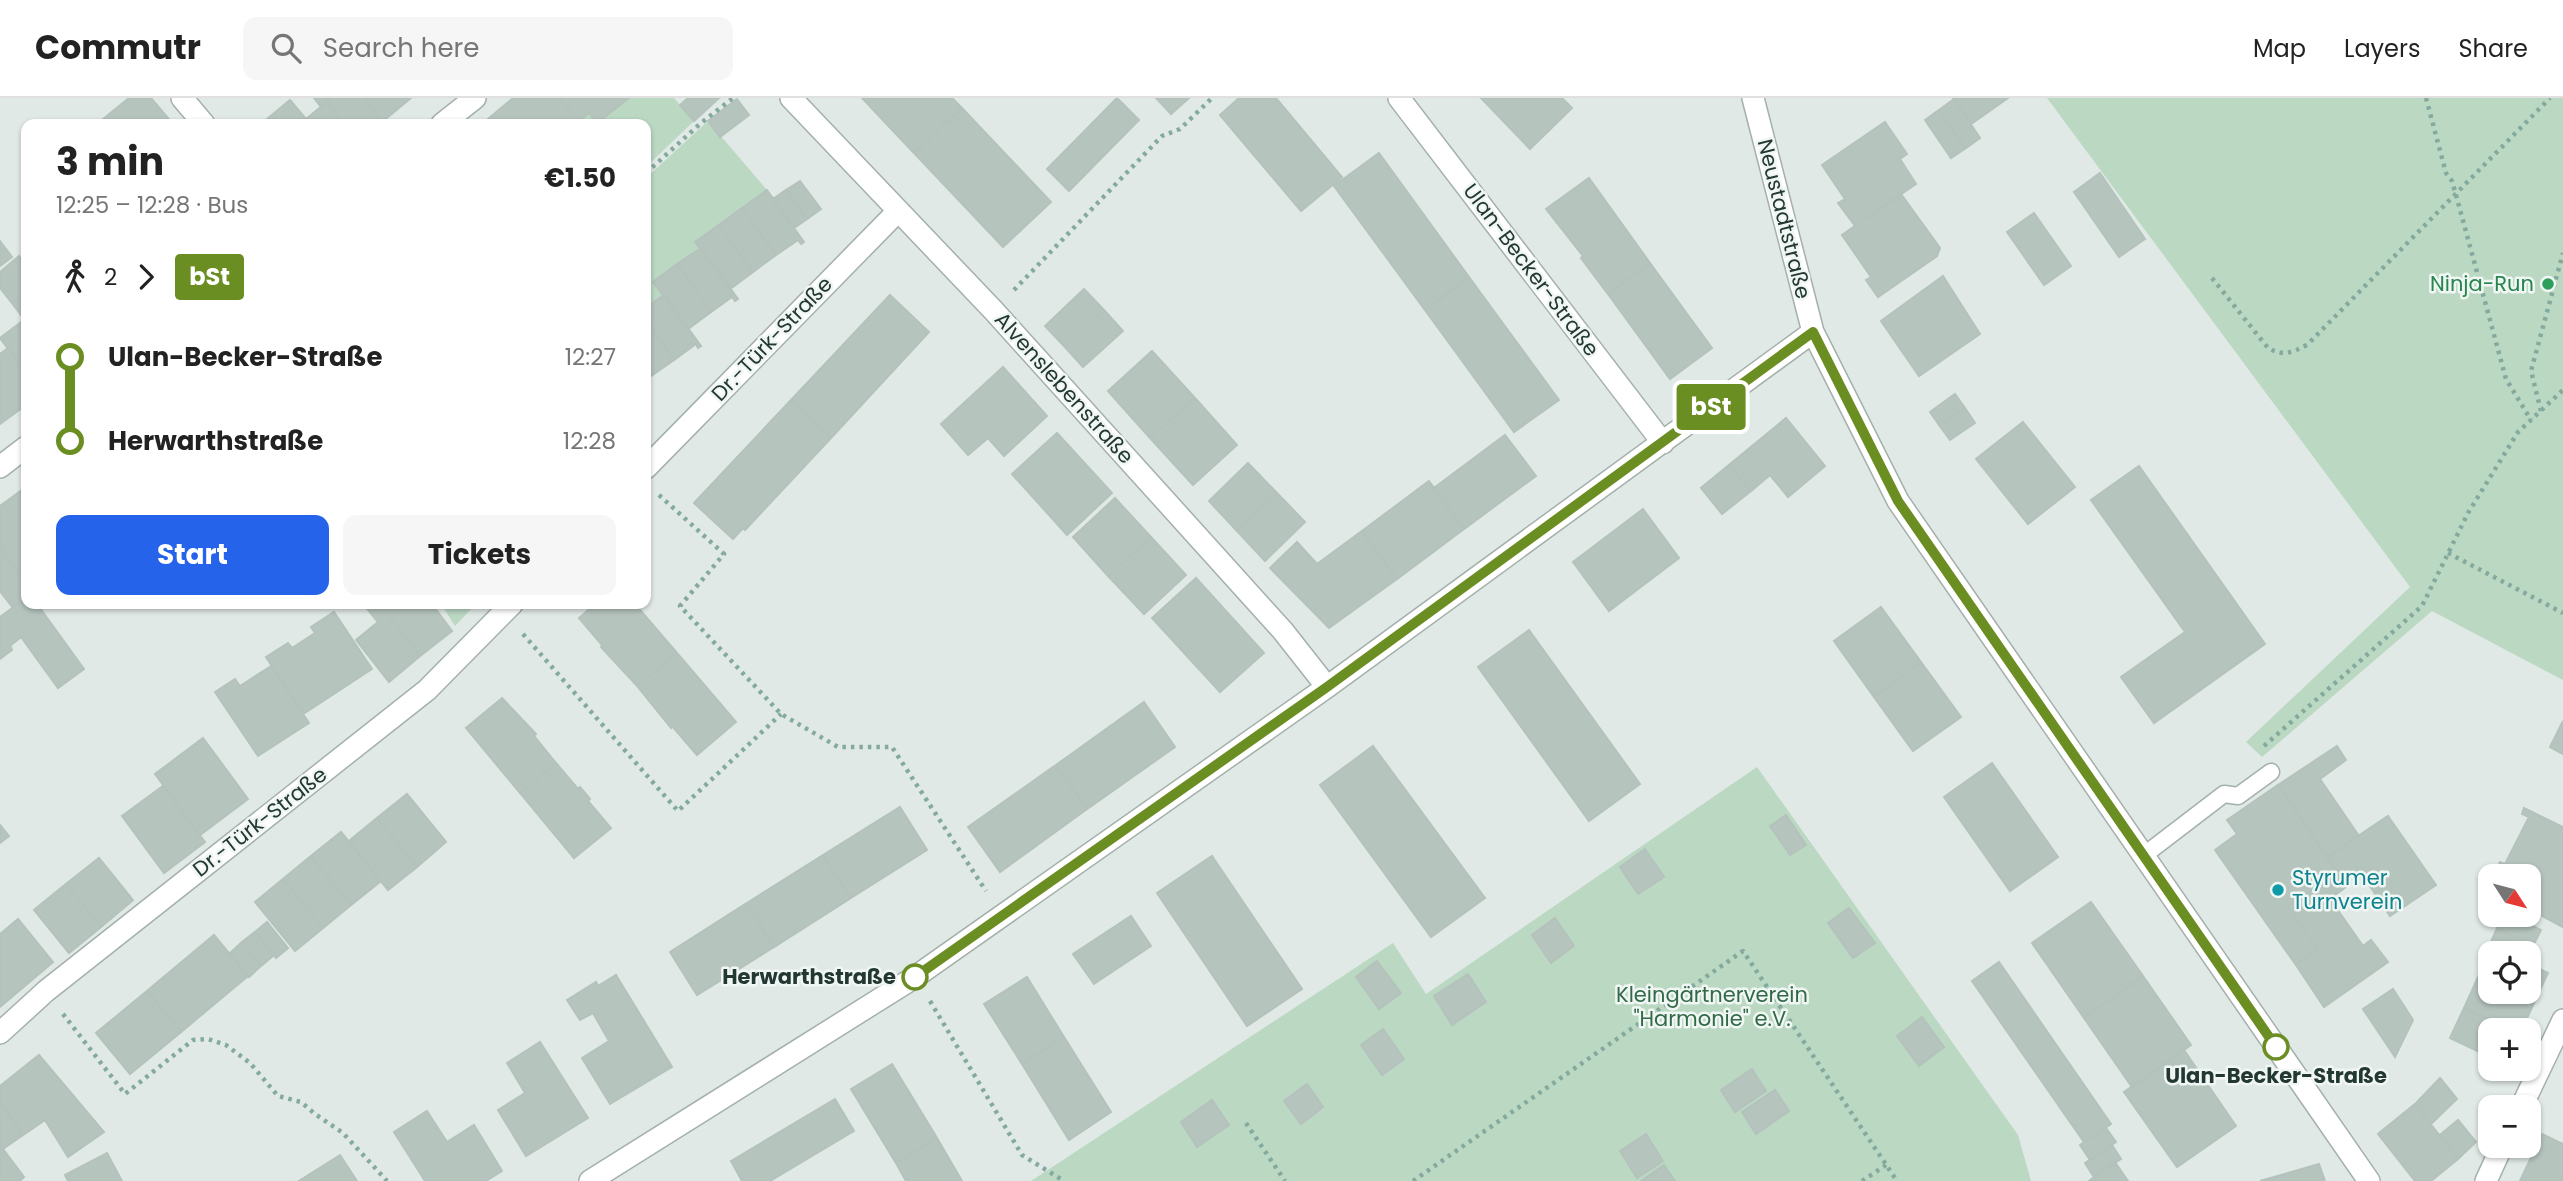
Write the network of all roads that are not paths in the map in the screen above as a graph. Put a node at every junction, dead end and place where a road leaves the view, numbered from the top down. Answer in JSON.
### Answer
{"nodes":[{"id":1,"x":182,"y":98,"type":"edge"},
{"id":2,"x":475,"y":98,"type":"edge"},
{"id":3,"x":790,"y":98,"type":"edge"},
{"id":4,"x":1399,"y":98,"type":"edge"},
{"id":5,"x":1753,"y":98,"type":"edge"},
{"id":6,"x":200,"y":119,"type":"edge"},
{"id":7,"x":448,"y":119,"type":"edge"},
{"id":8,"x":898,"y":211,"type":"junction"},
{"id":9,"x":1813,"y":332,"type":"junction"},
{"id":10,"x":1663,"y":443,"type":"junction"},
{"id":11,"x":21,"y":451,"type":"edge"},
{"id":12,"x":651,"y":463,"type":"edge"},
{"id":13,"x":0,"y":467,"type":"edge"},
{"id":14,"x":507,"y":609,"type":"edge"},
{"id":15,"x":1327,"y":687,"type":"junction"},
{"id":16,"x":2271,"y":772,"type":"dead end"},
{"id":17,"x":2143,"y":856,"type":"junction"},
{"id":18,"x":2563,"y":1020,"type":"edge"},
{"id":19,"x":0,"y":1033,"type":"edge"},
{"id":20,"x":2527,"y":1095,"type":"edge"},
{"id":21,"x":2497,"y":1158,"type":"edge"},
{"id":22,"x":590,"y":1181,"type":"edge"},
{"id":23,"x":2369,"y":1181,"type":"edge"},
{"id":24,"x":2486,"y":1181,"type":"edge"}],
"edges":[{"from":1,"to":6,"type":"street"},
{"from":2,"to":7,"type":"street"},
{"from":3,"to":8,"type":"street","name":"Alvenslebenstraße"},
{"from":4,"to":10,"type":"street","name":"Ulan-Becker-Straße"},
{"from":5,"to":9,"type":"street","name":"Neustadtstraße"},
{"from":8,"to":12,"type":"street","name":"Dr.-Türk-Straße"},
{"from":8,"to":15,"type":"street","name":"Alvenslebenstraße"},
{"from":9,"to":10,"type":"street"},
{"from":9,"to":17,"type":"street","name":"Neustadtstraße"},
{"from":10,"to":15,"type":"street"},
{"from":11,"to":13,"type":"street"},
{"from":14,"to":19,"type":"street","name":"Dr.-Türk-Straße"},
{"from":15,"to":22,"type":"street"},
{"from":16,"to":17,"type":"lane"},
{"from":17,"to":23,"type":"street","name":"Neustadtstraße"},
{"from":18,"to":20,"type":"street"},
{"from":21,"to":24,"type":"street"}]}
